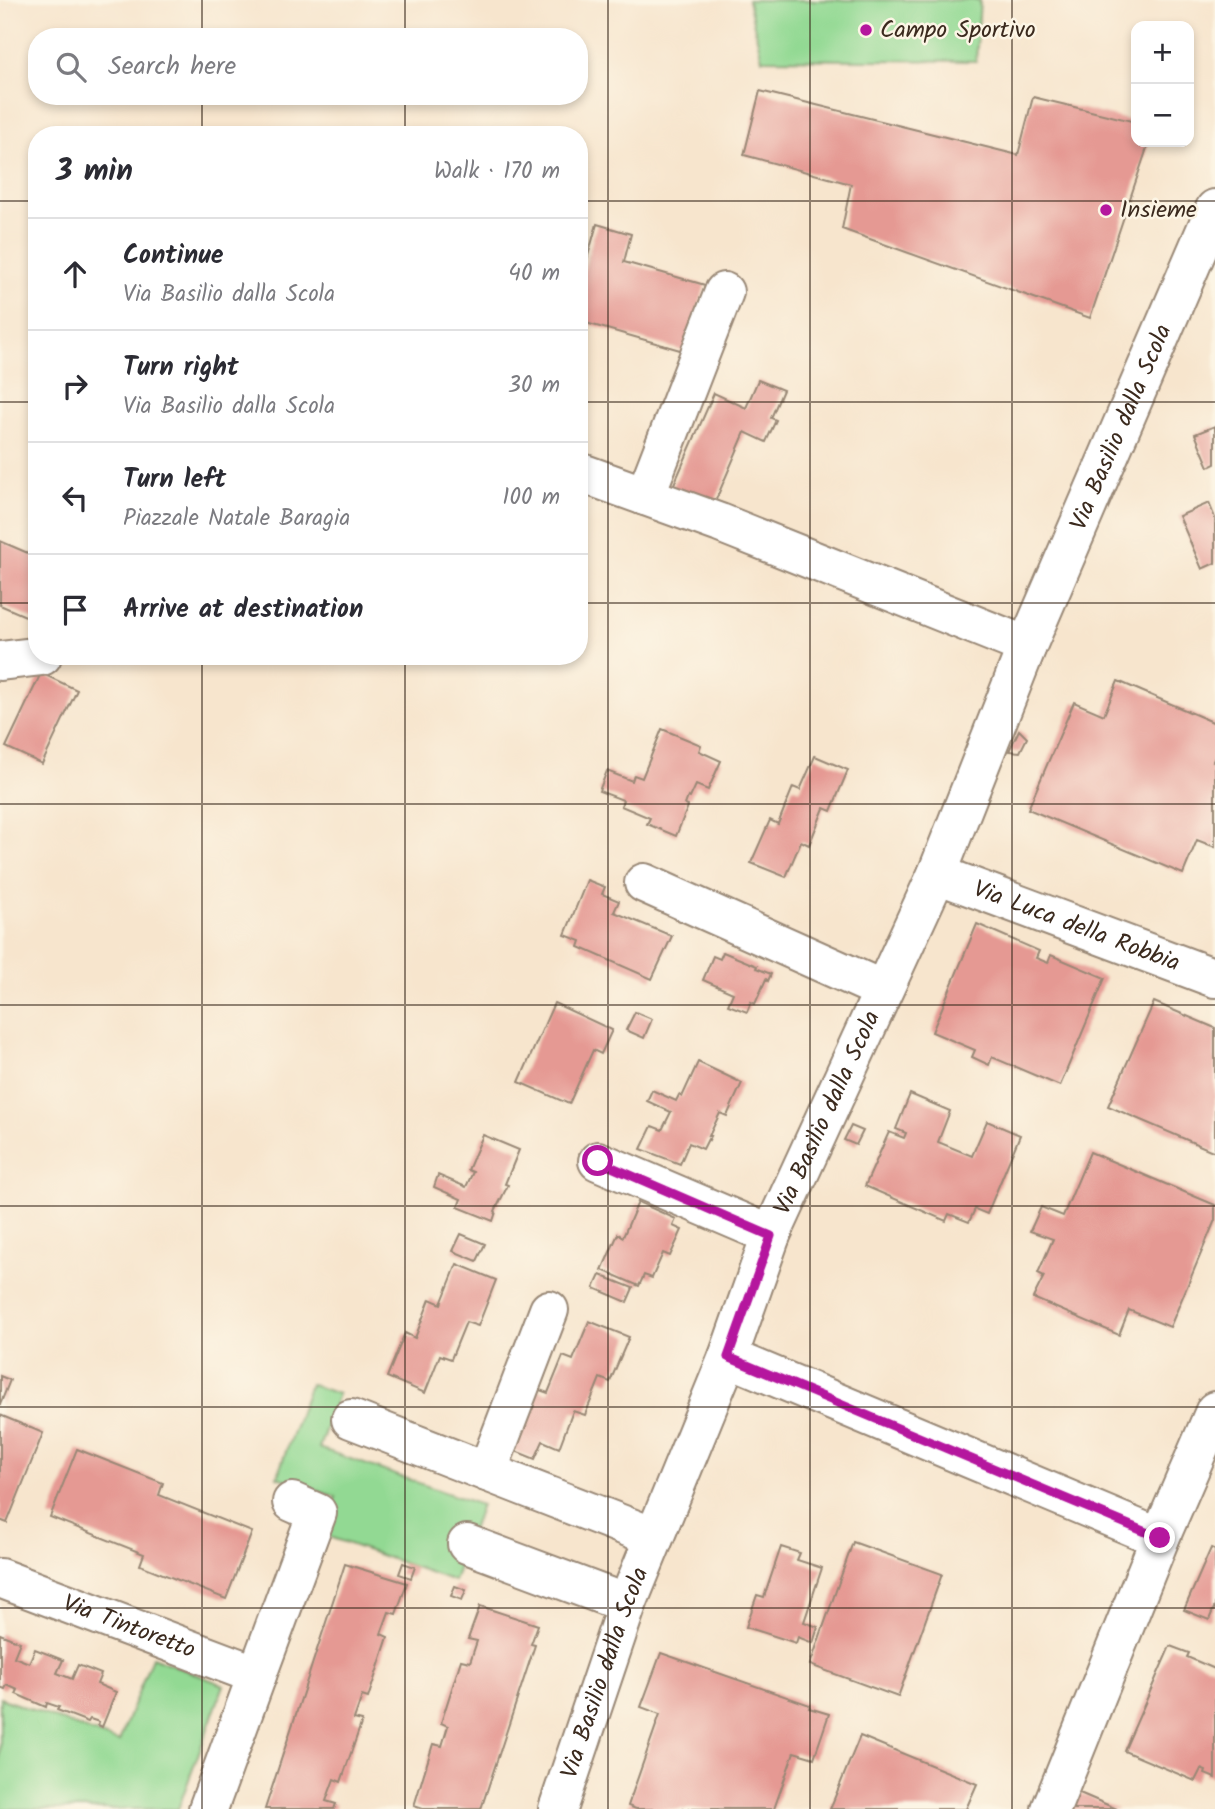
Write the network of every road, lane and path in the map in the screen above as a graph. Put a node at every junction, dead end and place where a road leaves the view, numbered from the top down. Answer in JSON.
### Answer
{"nodes":[{"id":1,"x":1215,"y":209,"type":"edge"},
{"id":2,"x":724,"y":292,"type":"dead end"},
{"id":3,"x":588,"y":475,"type":"edge"},
{"id":4,"x":645,"y":496,"type":"junction"},
{"id":5,"x":1027,"y":646,"type":"junction"},
{"id":6,"x":28,"y":658,"type":"edge"},
{"id":7,"x":0,"y":661,"type":"edge"},
{"id":8,"x":937,"y":874,"type":"junction"},
{"id":9,"x":645,"y":883,"type":"dead end"},
{"id":10,"x":1215,"y":978,"type":"edge"},
{"id":11,"x":883,"y":990,"type":"junction"},
{"id":12,"x":598,"y":1161,"type":"dead end"},
{"id":13,"x":771,"y":1236,"type":"junction"},
{"id":14,"x":549,"y":1310,"type":"dead end"},
{"id":15,"x":728,"y":1357,"type":"junction"},
{"id":16,"x":1215,"y":1411,"type":"edge"},
{"id":17,"x":351,"y":1419,"type":"dead end"},
{"id":18,"x":487,"y":1472,"type":"junction"},
{"id":19,"x":292,"y":1502,"type":"dead end"},
{"id":20,"x":654,"y":1537,"type":"junction"},
{"id":21,"x":1160,"y":1538,"type":"junction"},
{"id":22,"x":467,"y":1544,"type":"dead end"},
{"id":23,"x":0,"y":1578,"type":"edge"},
{"id":24,"x":627,"y":1604,"type":"junction"},
{"id":25,"x":257,"y":1675,"type":"junction"},
{"id":26,"x":208,"y":1809,"type":"edge"},
{"id":27,"x":558,"y":1809,"type":"edge"},
{"id":28,"x":1051,"y":1809,"type":"edge"}],
"edges":[{"from":1,"to":5,"type":"street","name":"Via Basilio dalla Scola"},
{"from":2,"to":4,"type":"street"},
{"from":3,"to":4,"type":"street"},
{"from":4,"to":5,"type":"street"},
{"from":5,"to":8,"type":"street","name":"Via Basilio dalla Scola"},
{"from":6,"to":7,"type":"street"},
{"from":8,"to":10,"type":"street","name":"Via Luca della Robbia"},
{"from":8,"to":11,"type":"street","name":"Via Basilio dalla Scola"},
{"from":9,"to":11,"type":"street","name":"Via Basilio dalla Scola"},
{"from":11,"to":13,"type":"street","name":"Via Basilio dalla Scola"},
{"from":12,"to":13,"type":"street","name":"Via Basilio dalla Scola"},
{"from":13,"to":15,"type":"street","name":"Via Basilio dalla Scola"},
{"from":14,"to":18,"type":"street"},
{"from":15,"to":20,"type":"street","name":"Via Basilio dalla Scola"},
{"from":15,"to":21,"type":"street"},
{"from":16,"to":21,"type":"street"},
{"from":17,"to":18,"type":"street","name":"Via Basilio dalla Scola"},
{"from":18,"to":20,"type":"street","name":"Via Basilio dalla Scola"},
{"from":19,"to":25,"type":"street"},
{"from":20,"to":24,"type":"street","name":"Via Basilio dalla Scola"},
{"from":21,"to":28,"type":"street"},
{"from":22,"to":24,"type":"street"},
{"from":23,"to":25,"type":"street","name":"Via Tintoretto"},
{"from":24,"to":27,"type":"street","name":"Via Basilio dalla Scola"},
{"from":25,"to":26,"type":"street"}]}
